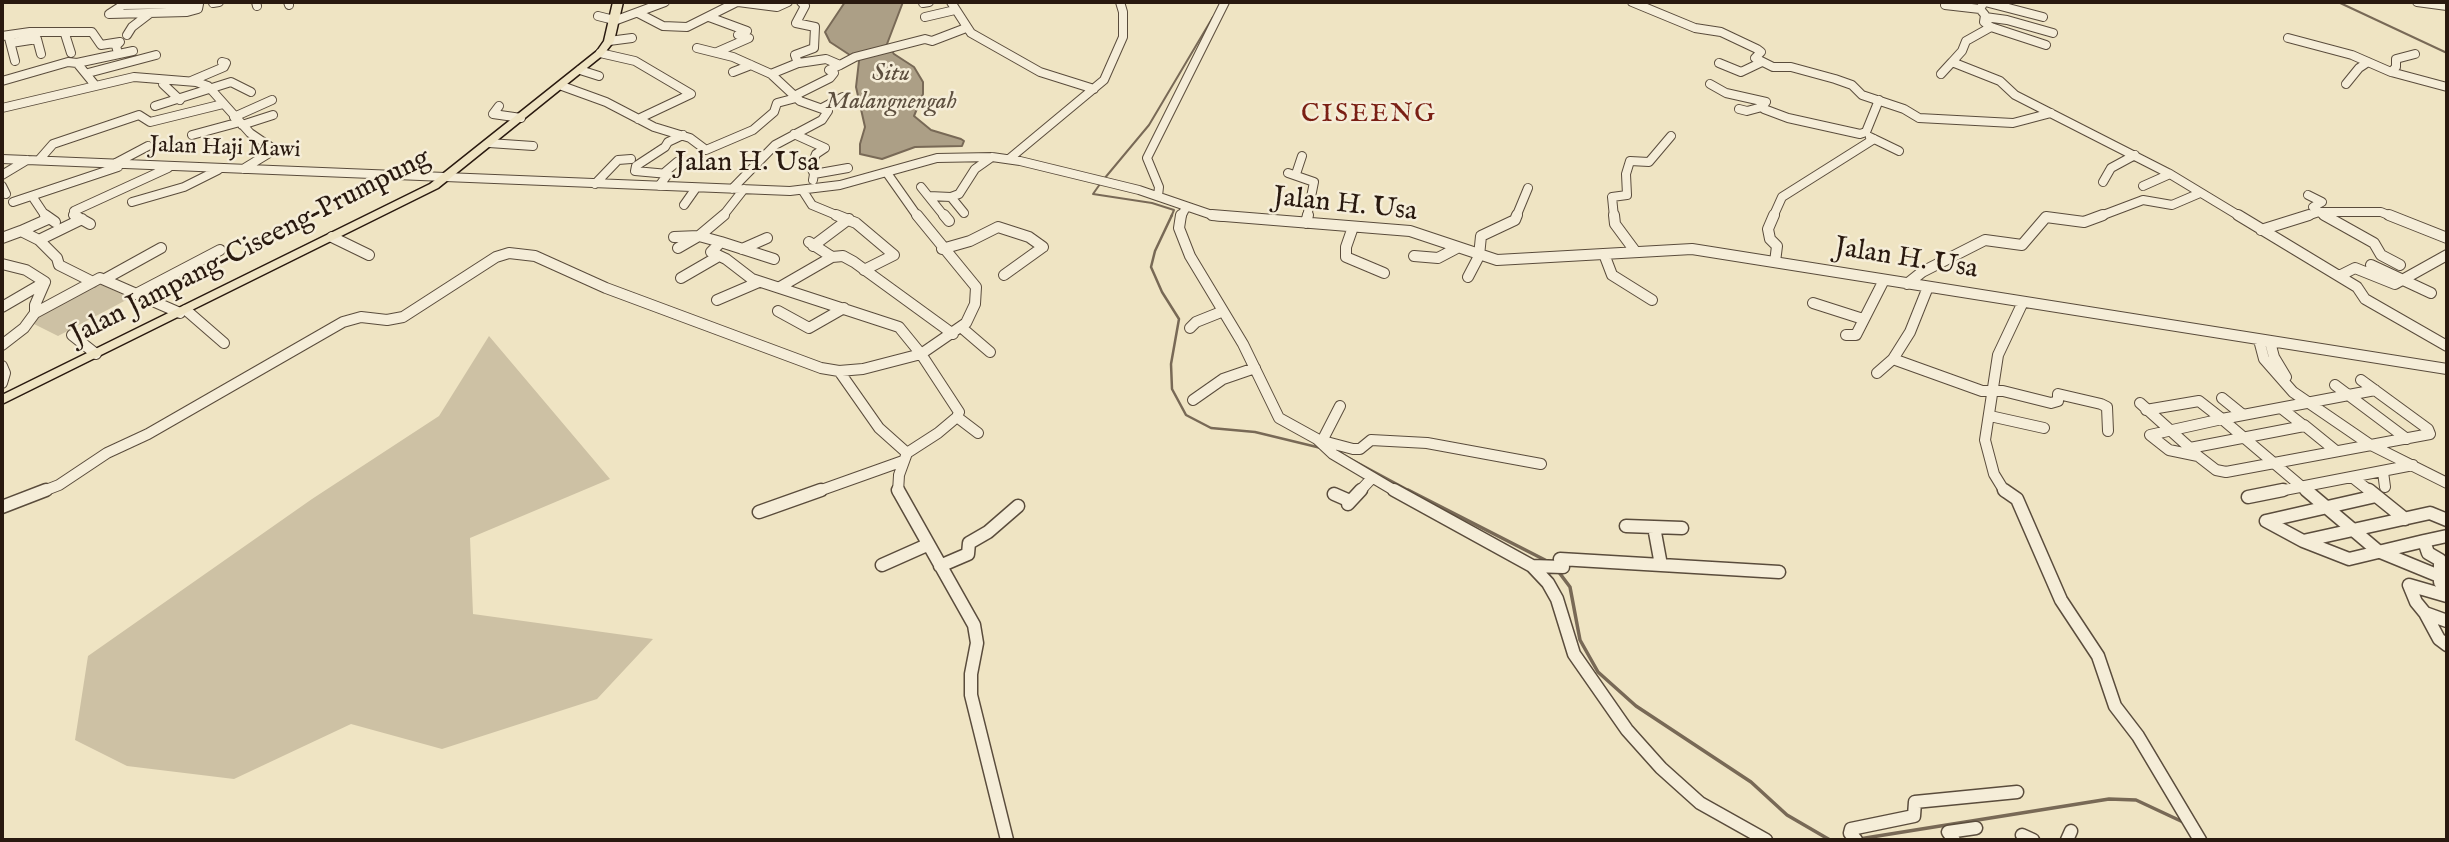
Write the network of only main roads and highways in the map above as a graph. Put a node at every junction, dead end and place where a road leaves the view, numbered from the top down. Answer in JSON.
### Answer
{"nodes":[{"id":1,"x":618,"y":2,"type":"edge"},
{"id":2,"x":2,"y":398,"type":"edge"}],
"edges":[{"from":1,"to":2,"type":"main road","name":"Jalan Jampang–Ciseeng–Prumpung"}]}
